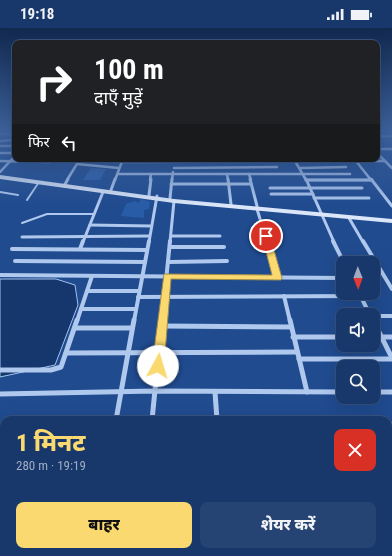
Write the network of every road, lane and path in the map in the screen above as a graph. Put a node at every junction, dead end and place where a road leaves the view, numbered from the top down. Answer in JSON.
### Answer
{"nodes":[{"id":1,"x":381,"y":157,"type":"edge"},
{"id":2,"x":12,"y":159,"type":"edge"},
{"id":3,"x":0,"y":161,"type":"edge"},
{"id":4,"x":10,"y":161,"type":"junction"},
{"id":5,"x":380,"y":161,"type":"edge"},
{"id":6,"x":385,"y":161,"type":"junction"},
{"id":7,"x":122,"y":162,"type":"edge"},
{"id":8,"x":175,"y":162,"type":"edge"},
{"id":9,"x":259,"y":162,"type":"edge"},
{"id":10,"x":296,"y":162,"type":"edge"},
{"id":11,"x":342,"y":162,"type":"edge"},
{"id":12,"x":358,"y":162,"type":"edge"},
{"id":13,"x":77,"y":164,"type":"joint"},
{"id":14,"x":260,"y":167,"type":"junction"},
{"id":15,"x":277,"y":167,"type":"dead end"},
{"id":16,"x":346,"y":167,"type":"junction"},
{"id":17,"x":119,"y":168,"type":"junction"},
{"id":18,"x":174,"y":168,"type":"junction"},
{"id":19,"x":300,"y":168,"type":"junction"},
{"id":20,"x":392,"y":168,"type":"edge"},
{"id":21,"x":0,"y":174,"type":"edge"},
{"id":22,"x":118,"y":174,"type":"junction"},
{"id":23,"x":151,"y":174,"type":"junction"},
{"id":24,"x":173,"y":174,"type":"junction"},
{"id":25,"x":227,"y":174,"type":"junction"},
{"id":26,"x":248,"y":174,"type":"junction"},
{"id":27,"x":262,"y":174,"type":"junction"},
{"id":28,"x":303,"y":174,"type":"junction"},
{"id":29,"x":350,"y":174,"type":"junction"},
{"id":30,"x":306,"y":180,"type":"junction"},
{"id":31,"x":356,"y":180,"type":"junction"},
{"id":32,"x":372,"y":180,"type":"junction"},
{"id":33,"x":39,"y":182,"type":"junction"},
{"id":34,"x":228,"y":183,"type":"junction"},
{"id":35,"x":171,"y":184,"type":"junction"},
{"id":36,"x":251,"y":184,"type":"junction"},
{"id":37,"x":65,"y":185,"type":"junction"},
{"id":38,"x":270,"y":188,"type":"dead end"},
{"id":39,"x":310,"y":188,"type":"junction"},
{"id":40,"x":362,"y":188,"type":"dead end"},
{"id":41,"x":110,"y":190,"type":"junction"},
{"id":42,"x":0,"y":192,"type":"edge"},
{"id":43,"x":104,"y":192,"type":"junction"},
{"id":44,"x":271,"y":194,"type":"dead end"},
{"id":45,"x":312,"y":194,"type":"junction"},
{"id":46,"x":18,"y":195,"type":"dead end"},
{"id":47,"x":149,"y":195,"type":"junction"},
{"id":48,"x":156,"y":197,"type":"junction"},
{"id":49,"x":314,"y":198,"type":"junction"},
{"id":50,"x":369,"y":198,"type":"dead end"},
{"id":51,"x":172,"y":199,"type":"junction"},
{"id":52,"x":27,"y":200,"type":"dead end"},
{"id":53,"x":231,"y":204,"type":"junction"},
{"id":54,"x":392,"y":206,"type":"edge"},
{"id":55,"x":257,"y":207,"type":"junction"},
{"id":56,"x":94,"y":214,"type":"junction"},
{"id":57,"x":323,"y":214,"type":"junction"},
{"id":58,"x":349,"y":218,"type":"junction"},
{"id":59,"x":392,"y":220,"type":"edge"},
{"id":60,"x":22,"y":223,"type":"dead end"},
{"id":61,"x":90,"y":225,"type":"junction"},
{"id":62,"x":151,"y":226,"type":"junction"},
{"id":63,"x":22,"y":236,"type":"dead end"},
{"id":64,"x":85,"y":236,"type":"junction"},
{"id":65,"x":149,"y":236,"type":"junction"},
{"id":66,"x":171,"y":236,"type":"junction"},
{"id":67,"x":220,"y":236,"type":"dead end"},
{"id":68,"x":170,"y":247,"type":"junction"},
{"id":69,"x":224,"y":247,"type":"dead end"},
{"id":70,"x":12,"y":249,"type":"dead end"},
{"id":71,"x":80,"y":249,"type":"junction"},
{"id":72,"x":147,"y":250,"type":"junction"},
{"id":73,"x":340,"y":256,"type":"edge"},
{"id":74,"x":16,"y":261,"type":"dead end"},
{"id":75,"x":227,"y":261,"type":"dead end"},
{"id":76,"x":144,"y":262,"type":"junction"},
{"id":77,"x":169,"y":262,"type":"junction"},
{"id":78,"x":0,"y":275,"type":"edge"},
{"id":79,"x":92,"y":276,"type":"junction"},
{"id":80,"x":142,"y":276,"type":"junction"},
{"id":81,"x":167,"y":276,"type":"junction"},
{"id":82,"x":278,"y":278,"type":"junction"},
{"id":83,"x":336,"y":278,"type":"edge"},
{"id":84,"x":390,"y":282,"type":"edge"},
{"id":85,"x":392,"y":289,"type":"edge"},
{"id":86,"x":87,"y":291,"type":"junction"},
{"id":87,"x":139,"y":291,"type":"junction"},
{"id":88,"x":336,"y":295,"type":"edge"},
{"id":89,"x":165,"y":296,"type":"junction"},
{"id":90,"x":284,"y":296,"type":"junction"},
{"id":91,"x":138,"y":297,"type":"junction"},
{"id":92,"x":82,"y":309,"type":"junction"},
{"id":93,"x":136,"y":309,"type":"junction"},
{"id":94,"x":380,"y":316,"type":"edge"},
{"id":95,"x":392,"y":316,"type":"edge"},
{"id":96,"x":162,"y":326,"type":"junction"},
{"id":97,"x":291,"y":327,"type":"junction"},
{"id":98,"x":75,"y":328,"type":"junction"},
{"id":99,"x":132,"y":328,"type":"junction"},
{"id":100,"x":380,"y":333,"type":"edge"},
{"id":101,"x":293,"y":336,"type":"junction"},
{"id":102,"x":336,"y":337,"type":"edge"},
{"id":103,"x":382,"y":337,"type":"junction"},
{"id":104,"x":392,"y":337,"type":"edge"},
{"id":105,"x":297,"y":352,"type":"junction"},
{"id":106,"x":66,"y":353,"type":"junction"},
{"id":107,"x":159,"y":353,"type":"junction"},
{"id":108,"x":128,"y":354,"type":"junction"},
{"id":109,"x":392,"y":358,"type":"edge"},
{"id":110,"x":299,"y":359,"type":"junction"},
{"id":111,"x":0,"y":370,"type":"edge"},
{"id":112,"x":155,"y":391,"type":"junction"},
{"id":113,"x":215,"y":392,"type":"junction"},
{"id":114,"x":307,"y":392,"type":"junction"},
{"id":115,"x":336,"y":392,"type":"edge"},
{"id":116,"x":380,"y":392,"type":"edge"},
{"id":117,"x":392,"y":392,"type":"edge"},
{"id":118,"x":121,"y":393,"type":"junction"},
{"id":119,"x":0,"y":394,"type":"edge"},
{"id":120,"x":117,"y":416,"type":"edge"},
{"id":121,"x":152,"y":416,"type":"edge"},
{"id":122,"x":217,"y":416,"type":"edge"}],
"edges":[{"from":1,"to":6,"type":"street"},
{"from":2,"to":4,"type":"street"},
{"from":3,"to":4,"type":"street"},
{"from":4,"to":21,"type":"street"},
{"from":5,"to":6,"type":"street"},
{"from":6,"to":20,"type":"street"},
{"from":7,"to":17,"type":"street"},
{"from":8,"to":18,"type":"street"},
{"from":9,"to":14,"type":"street"},
{"from":10,"to":19,"type":"street"},
{"from":11,"to":16,"type":"street"},
{"from":12,"to":32,"type":"street"},
{"from":13,"to":17,"type":"street"},
{"from":13,"to":37,"type":"street"},
{"from":14,"to":15,"type":"street"},
{"from":14,"to":18,"type":"street"},
{"from":14,"to":27,"type":"street"},
{"from":16,"to":19,"type":"street"},
{"from":16,"to":29,"type":"street"},
{"from":17,"to":22,"type":"street"},
{"from":18,"to":24,"type":"street"},
{"from":19,"to":28,"type":"street"},
{"from":21,"to":33,"type":"main road"},
{"from":21,"to":37,"type":"main road"},
{"from":22,"to":23,"type":"street"},
{"from":22,"to":41,"type":"street"},
{"from":23,"to":24,"type":"street"},
{"from":23,"to":47,"type":"street"},
{"from":24,"to":25,"type":"street"},
{"from":24,"to":35,"type":"street"},
{"from":25,"to":26,"type":"street"},
{"from":25,"to":34,"type":"street"},
{"from":26,"to":27,"type":"street"},
{"from":26,"to":36,"type":"street"},
{"from":27,"to":28,"type":"street"},
{"from":28,"to":29,"type":"street"},
{"from":28,"to":30,"type":"street"},
{"from":29,"to":31,"type":"street"},
{"from":30,"to":31,"type":"street"},
{"from":30,"to":39,"type":"street"},
{"from":31,"to":32,"type":"street"},
{"from":32,"to":54,"type":"street"},
{"from":33,"to":37,"type":"main road"},
{"from":33,"to":52,"type":"lane"},
{"from":34,"to":35,"type":"street"},
{"from":34,"to":36,"type":"street"},
{"from":34,"to":53,"type":"street"},
{"from":35,"to":51,"type":"street"},
{"from":36,"to":55,"type":"street"},
{"from":37,"to":41,"type":"main road"},
{"from":37,"to":43,"type":"main road"},
{"from":38,"to":39,"type":"street"},
{"from":39,"to":40,"type":"street"},
{"from":39,"to":45,"type":"street"},
{"from":41,"to":47,"type":"main road"},
{"from":42,"to":46,"type":"lane"},
{"from":43,"to":48,"type":"main road"},
{"from":43,"to":56,"type":"street"},
{"from":44,"to":45,"type":"street"},
{"from":45,"to":49,"type":"street"},
{"from":47,"to":48,"type":"main road"},
{"from":48,"to":51,"type":"main road"},
{"from":48,"to":62,"type":"street"},
{"from":49,"to":50,"type":"street"},
{"from":49,"to":57,"type":"street"},
{"from":51,"to":53,"type":"main road"},
{"from":51,"to":55,"type":"main road"},
{"from":51,"to":66,"type":"street"},
{"from":53,"to":55,"type":"main road"},
{"from":55,"to":57,"type":"main road"},
{"from":55,"to":82,"type":"street"},
{"from":56,"to":60,"type":"lane"},
{"from":56,"to":61,"type":"street"},
{"from":57,"to":58,"type":"main road"},
{"from":57,"to":59,"type":"main road"},
{"from":57,"to":73,"type":"street"},
{"from":58,"to":59,"type":"main road"},
{"from":58,"to":84,"type":"street"},
{"from":61,"to":62,"type":"street"},
{"from":61,"to":64,"type":"street"},
{"from":62,"to":65,"type":"street"},
{"from":63,"to":64,"type":"street"},
{"from":64,"to":65,"type":"street"},
{"from":64,"to":71,"type":"street"},
{"from":65,"to":72,"type":"street"},
{"from":66,"to":67,"type":"street"},
{"from":66,"to":68,"type":"street"},
{"from":68,"to":69,"type":"street"},
{"from":68,"to":77,"type":"street"},
{"from":70,"to":71,"type":"street"},
{"from":71,"to":72,"type":"street"},
{"from":72,"to":76,"type":"street"},
{"from":74,"to":76,"type":"street"},
{"from":75,"to":77,"type":"street"},
{"from":76,"to":80,"type":"street"},
{"from":77,"to":81,"type":"street"},
{"from":78,"to":79,"type":"street"},
{"from":79,"to":80,"type":"street"},
{"from":79,"to":86,"type":"street"},
{"from":80,"to":81,"type":"street"},
{"from":80,"to":87,"type":"street"},
{"from":81,"to":82,"type":"street"},
{"from":81,"to":89,"type":"street"},
{"from":82,"to":83,"type":"street"},
{"from":84,"to":85,"type":"street"},
{"from":86,"to":87,"type":"street"},
{"from":86,"to":92,"type":"street"},
{"from":87,"to":91,"type":"street"},
{"from":88,"to":90,"type":"street"},
{"from":89,"to":90,"type":"street"},
{"from":89,"to":91,"type":"street"},
{"from":89,"to":96,"type":"street"},
{"from":90,"to":97,"type":"street"},
{"from":91,"to":93,"type":"street"},
{"from":92,"to":93,"type":"street"},
{"from":92,"to":98,"type":"street"},
{"from":93,"to":99,"type":"street"},
{"from":94,"to":95,"type":"street"},
{"from":96,"to":97,"type":"street"},
{"from":96,"to":107,"type":"street"},
{"from":97,"to":101,"type":"street"},
{"from":98,"to":99,"type":"street"},
{"from":98,"to":106,"type":"street"},
{"from":99,"to":108,"type":"street"},
{"from":100,"to":103,"type":"street"},
{"from":101,"to":102,"type":"street"},
{"from":101,"to":105,"type":"street"},
{"from":103,"to":104,"type":"street"},
{"from":103,"to":109,"type":"street"},
{"from":105,"to":107,"type":"street"},
{"from":105,"to":110,"type":"street"},
{"from":106,"to":108,"type":"street"},
{"from":106,"to":111,"type":"street"},
{"from":107,"to":108,"type":"street"},
{"from":107,"to":112,"type":"street"},
{"from":108,"to":118,"type":"street"},
{"from":109,"to":110,"type":"street"},
{"from":110,"to":114,"type":"street"},
{"from":112,"to":113,"type":"street"},
{"from":112,"to":118,"type":"street"},
{"from":112,"to":121,"type":"street"},
{"from":113,"to":114,"type":"street"},
{"from":113,"to":122,"type":"street"},
{"from":114,"to":115,"type":"street"},
{"from":116,"to":117,"type":"street"},
{"from":118,"to":119,"type":"street"},
{"from":118,"to":120,"type":"street"}]}
